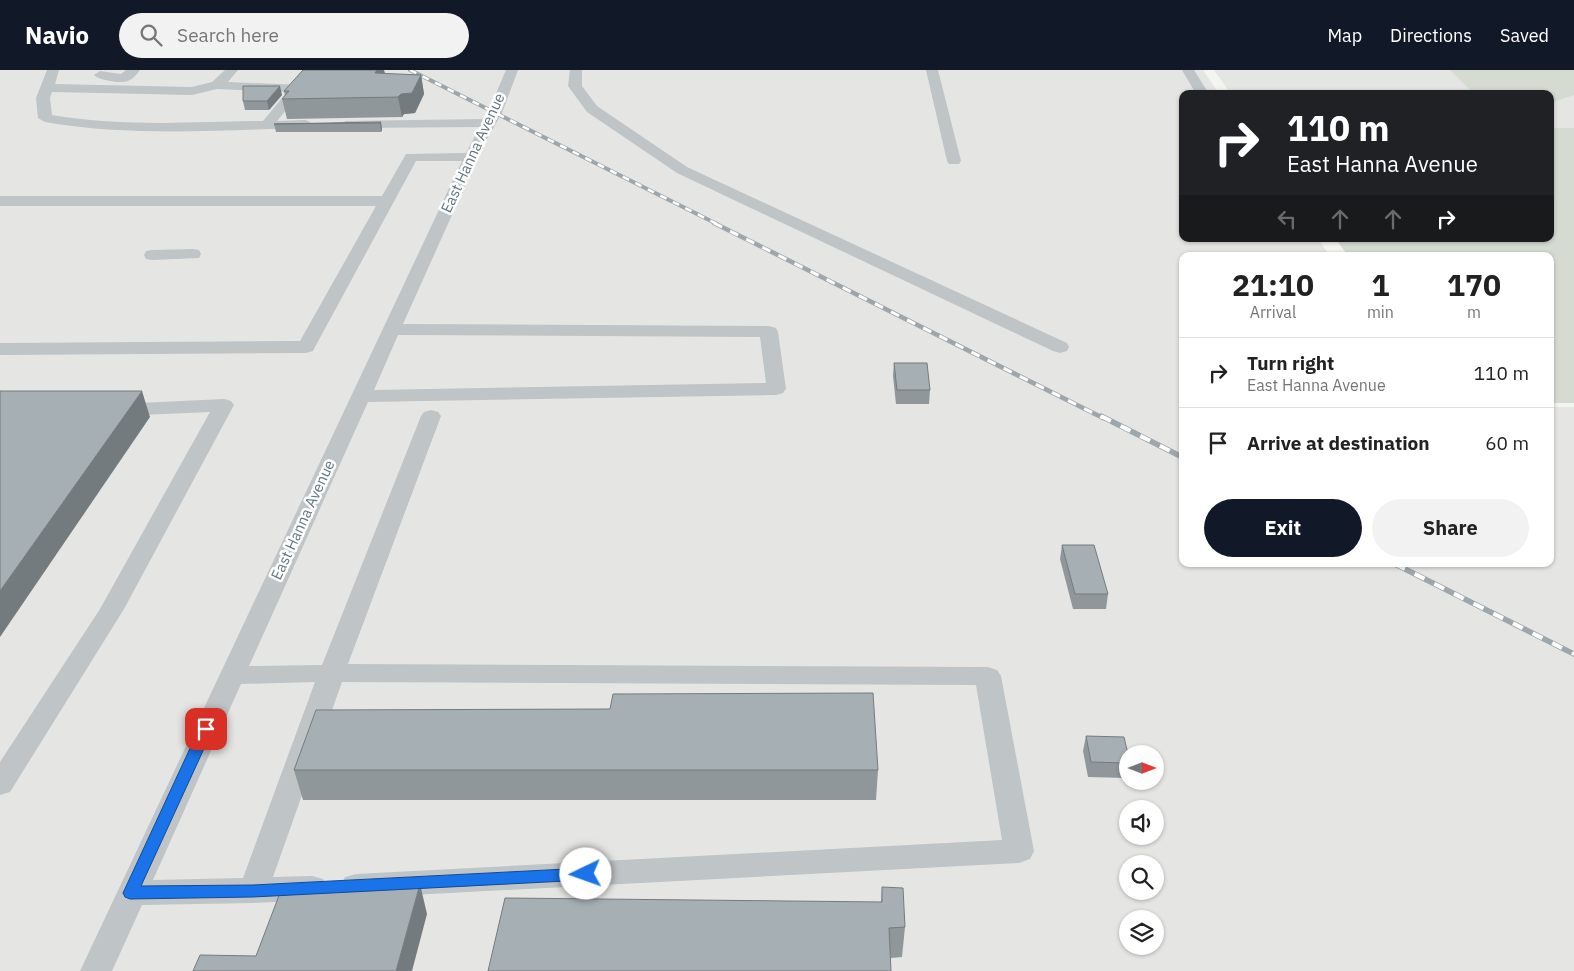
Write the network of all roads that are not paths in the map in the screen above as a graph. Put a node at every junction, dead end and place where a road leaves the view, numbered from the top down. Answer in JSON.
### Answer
{"nodes":[{"id":1,"x":52,"y":70,"type":"edge"},
{"id":2,"x":134,"y":70,"type":"edge"},
{"id":3,"x":512,"y":70,"type":"edge"},
{"id":4,"x":576,"y":70,"type":"edge"},
{"id":5,"x":932,"y":70,"type":"edge"},
{"id":6,"x":1188,"y":70,"type":"edge"},
{"id":7,"x":85,"y":73,"type":"dead end"},
{"id":8,"x":220,"y":77,"type":"edge"},
{"id":9,"x":46,"y":88,"type":"junction"},
{"id":10,"x":1200,"y":90,"type":"edge"},
{"id":11,"x":489,"y":124,"type":"junction"},
{"id":12,"x":267,"y":125,"type":"junction"},
{"id":13,"x":471,"y":158,"type":"junction"},
{"id":14,"x":954,"y":160,"type":"dead end"},
{"id":15,"x":0,"y":201,"type":"edge"},
{"id":16,"x":385,"y":201,"type":"junction"},
{"id":17,"x":193,"y":254,"type":"dead end"},
{"id":18,"x":152,"y":255,"type":"dead end"},
{"id":19,"x":392,"y":329,"type":"junction"},
{"id":20,"x":1060,"y":347,"type":"dead end"},
{"id":21,"x":0,"y":349,"type":"edge"},
{"id":22,"x":360,"y":396,"type":"junction"},
{"id":23,"x":102,"y":410,"type":"edge"},
{"id":24,"x":431,"y":416,"type":"dead end"},
{"id":25,"x":332,"y":672,"type":"junction"},
{"id":26,"x":231,"y":675,"type":"junction"},
{"id":27,"x":0,"y":785,"type":"edge"},
{"id":28,"x":253,"y":891,"type":"junction"},
{"id":29,"x":130,"y":893,"type":"junction"},
{"id":30,"x":96,"y":971,"type":"edge"}],
"edges":[{"from":1,"to":9,"type":"street"},
{"from":2,"to":7,"type":"street"},
{"from":3,"to":11,"type":"street","name":"East Hanna Avenue"},
{"from":4,"to":20,"type":"street"},
{"from":5,"to":14,"type":"street"},
{"from":6,"to":10,"type":"street"},
{"from":8,"to":9,"type":"street"},
{"from":8,"to":12,"type":"street"},
{"from":9,"to":12,"type":"street"},
{"from":11,"to":12,"type":"street"},
{"from":11,"to":13,"type":"street","name":"East Hanna Avenue"},
{"from":13,"to":16,"type":"street"},
{"from":13,"to":19,"type":"street","name":"East Hanna Avenue"},
{"from":15,"to":16,"type":"street"},
{"from":16,"to":21,"type":"street"},
{"from":17,"to":18,"type":"street"},
{"from":19,"to":22,"type":"street","name":"East Hanna Avenue"},
{"from":19,"to":22,"type":"street"},
{"from":22,"to":26,"type":"street","name":"East Hanna Avenue"},
{"from":23,"to":27,"type":"street"},
{"from":24,"to":25,"type":"street"},
{"from":25,"to":26,"type":"street"},
{"from":25,"to":28,"type":"street"},
{"from":25,"to":28,"type":"street"},
{"from":26,"to":29,"type":"street","name":"East Hanna Avenue"},
{"from":28,"to":29,"type":"street"},
{"from":29,"to":30,"type":"street","name":"East Hanna Avenue"}]}
